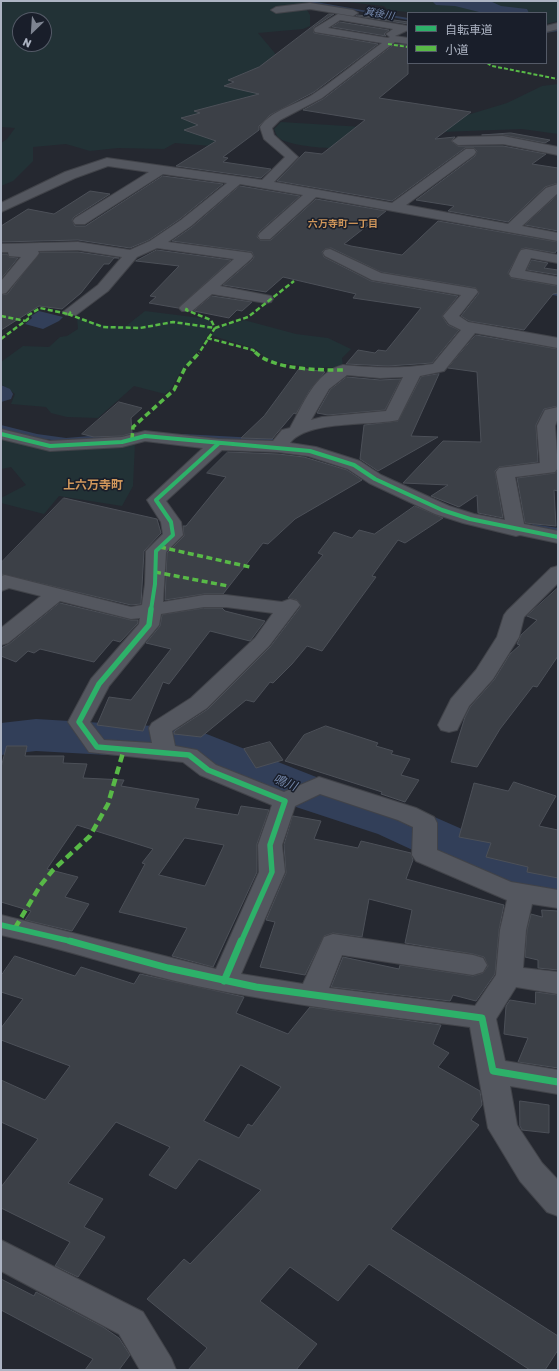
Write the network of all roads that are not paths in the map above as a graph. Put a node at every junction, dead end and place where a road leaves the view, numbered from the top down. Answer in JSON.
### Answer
{"nodes":[{"id":1,"x":276,"y":10,"type":"dead end"},
{"id":2,"x":385,"y":15,"type":"dead end"},
{"id":3,"x":558,"y":26,"type":"edge"},
{"id":4,"x":547,"y":29,"type":"edge"},
{"id":5,"x":392,"y":40,"type":"junction"},
{"id":6,"x":407,"y":41,"type":"edge"},
{"id":7,"x":458,"y":141,"type":"dead end"},
{"id":8,"x":558,"y":151,"type":"edge"},
{"id":9,"x":470,"y":152,"type":"dead end"},
{"id":10,"x":162,"y":169,"type":"junction"},
{"id":11,"x":238,"y":180,"type":"junction"},
{"id":12,"x":265,"y":184,"type":"junction"},
{"id":13,"x":558,"y":188,"type":"edge"},
{"id":14,"x":314,"y":192,"type":"junction"},
{"id":15,"x":4,"y":204,"type":"edge"},
{"id":16,"x":395,"y":207,"type":"junction"},
{"id":17,"x":80,"y":221,"type":"dead end"},
{"id":18,"x":512,"y":228,"type":"junction"},
{"id":19,"x":558,"y":237,"type":"edge"},
{"id":20,"x":155,"y":244,"type":"junction"},
{"id":21,"x":1,"y":248,"type":"edge"},
{"id":22,"x":1,"y":252,"type":"edge"},
{"id":23,"x":330,"y":253,"type":"dead end"},
{"id":24,"x":132,"y":254,"type":"junction"},
{"id":25,"x":246,"y":256,"type":"junction"},
{"id":26,"x":558,"y":259,"type":"edge"},
{"id":27,"x":558,"y":281,"type":"edge"},
{"id":28,"x":210,"y":289,"type":"junction"},
{"id":29,"x":1,"y":290,"type":"edge"},
{"id":30,"x":266,"y":298,"type":"dead end"},
{"id":31,"x":187,"y":308,"type":"dead end"},
{"id":32,"x":71,"y":312,"type":"dead end"},
{"id":33,"x":471,"y":327,"type":"junction"},
{"id":34,"x":558,"y":343,"type":"edge"},
{"id":35,"x":414,"y":372,"type":"junction"},
{"id":36,"x":558,"y":412,"type":"edge"},
{"id":37,"x":1,"y":434,"type":"edge"},
{"id":38,"x":291,"y":443,"type":"junction"},
{"id":39,"x":218,"y":444,"type":"junction"},
{"id":40,"x":515,"y":525,"type":"junction"},
{"id":41,"x":558,"y":537,"type":"edge"},
{"id":42,"x":558,"y":572,"type":"edge"},
{"id":43,"x":1,"y":585,"type":"edge"},
{"id":44,"x":56,"y":594,"type":"junction"},
{"id":45,"x":152,"y":609,"type":"junction"},
{"id":46,"x":1,"y":639,"type":"edge"},
{"id":47,"x":449,"y":725,"type":"dead end"},
{"id":48,"x":165,"y":751,"type":"junction"},
{"id":49,"x":286,"y":801,"type":"junction"},
{"id":50,"x":522,"y":893,"type":"junction"},
{"id":51,"x":558,"y":899,"type":"edge"},
{"id":52,"x":1,"y":925,"type":"edge"},
{"id":53,"x":473,"y":965,"type":"dead end"},
{"id":54,"x":509,"y":976,"type":"junction"},
{"id":55,"x":224,"y":981,"type":"junction"},
{"id":56,"x":558,"y":983,"type":"edge"},
{"id":57,"x":313,"y":994,"type":"junction"},
{"id":58,"x":482,"y":1018,"type":"junction"},
{"id":59,"x":492,"y":1071,"type":"junction"},
{"id":60,"x":558,"y":1082,"type":"edge"},
{"id":61,"x":558,"y":1202,"type":"edge"},
{"id":62,"x":1,"y":1255,"type":"edge"},
{"id":63,"x":159,"y":1370,"type":"edge"}],
"edges":[{"from":1,"to":2,"type":"street"},
{"from":3,"to":4,"type":"street"},
{"from":5,"to":5,"type":"street"},
{"from":5,"to":6,"type":"street"},
{"from":5,"to":12,"type":"street"},
{"from":7,"to":8,"type":"street"},
{"from":9,"to":16,"type":"street"},
{"from":10,"to":11,"type":"street"},
{"from":10,"to":15,"type":"street"},
{"from":10,"to":17,"type":"street"},
{"from":11,"to":12,"type":"street"},
{"from":11,"to":20,"type":"street"},
{"from":12,"to":14,"type":"street"},
{"from":13,"to":18,"type":"street"},
{"from":14,"to":16,"type":"street"},
{"from":14,"to":25,"type":"street"},
{"from":16,"to":18,"type":"street"},
{"from":18,"to":19,"type":"street"},
{"from":20,"to":24,"type":"street"},
{"from":20,"to":25,"type":"street"},
{"from":21,"to":24,"type":"street"},
{"from":22,"to":29,"type":"street"},
{"from":23,"to":33,"type":"street"},
{"from":24,"to":32,"type":"street"},
{"from":25,"to":28,"type":"street"},
{"from":26,"to":27,"type":"street"},
{"from":28,"to":30,"type":"street"},
{"from":28,"to":31,"type":"street"},
{"from":33,"to":34,"type":"street"},
{"from":33,"to":35,"type":"street"},
{"from":35,"to":38,"type":"street"},
{"from":35,"to":38,"type":"street"},
{"from":36,"to":40,"type":"street"},
{"from":37,"to":39,"type":"street"},
{"from":38,"to":39,"type":"street"},
{"from":38,"to":40,"type":"street"},
{"from":39,"to":45,"type":"street"},
{"from":40,"to":41,"type":"street"},
{"from":42,"to":47,"type":"street"},
{"from":43,"to":44,"type":"street"},
{"from":44,"to":45,"type":"street"},
{"from":44,"to":46,"type":"street"},
{"from":45,"to":48,"type":"street"},
{"from":45,"to":48,"type":"street"},
{"from":48,"to":49,"type":"street"},
{"from":49,"to":50,"type":"street"},
{"from":49,"to":55,"type":"street"},
{"from":50,"to":51,"type":"street"},
{"from":50,"to":54,"type":"street"},
{"from":52,"to":55,"type":"street"},
{"from":53,"to":57,"type":"street"},
{"from":54,"to":56,"type":"street"},
{"from":54,"to":58,"type":"street"},
{"from":55,"to":57,"type":"street"},
{"from":57,"to":58,"type":"street"},
{"from":58,"to":59,"type":"street"},
{"from":59,"to":60,"type":"street"},
{"from":59,"to":61,"type":"street"},
{"from":62,"to":63,"type":"street"}]}
